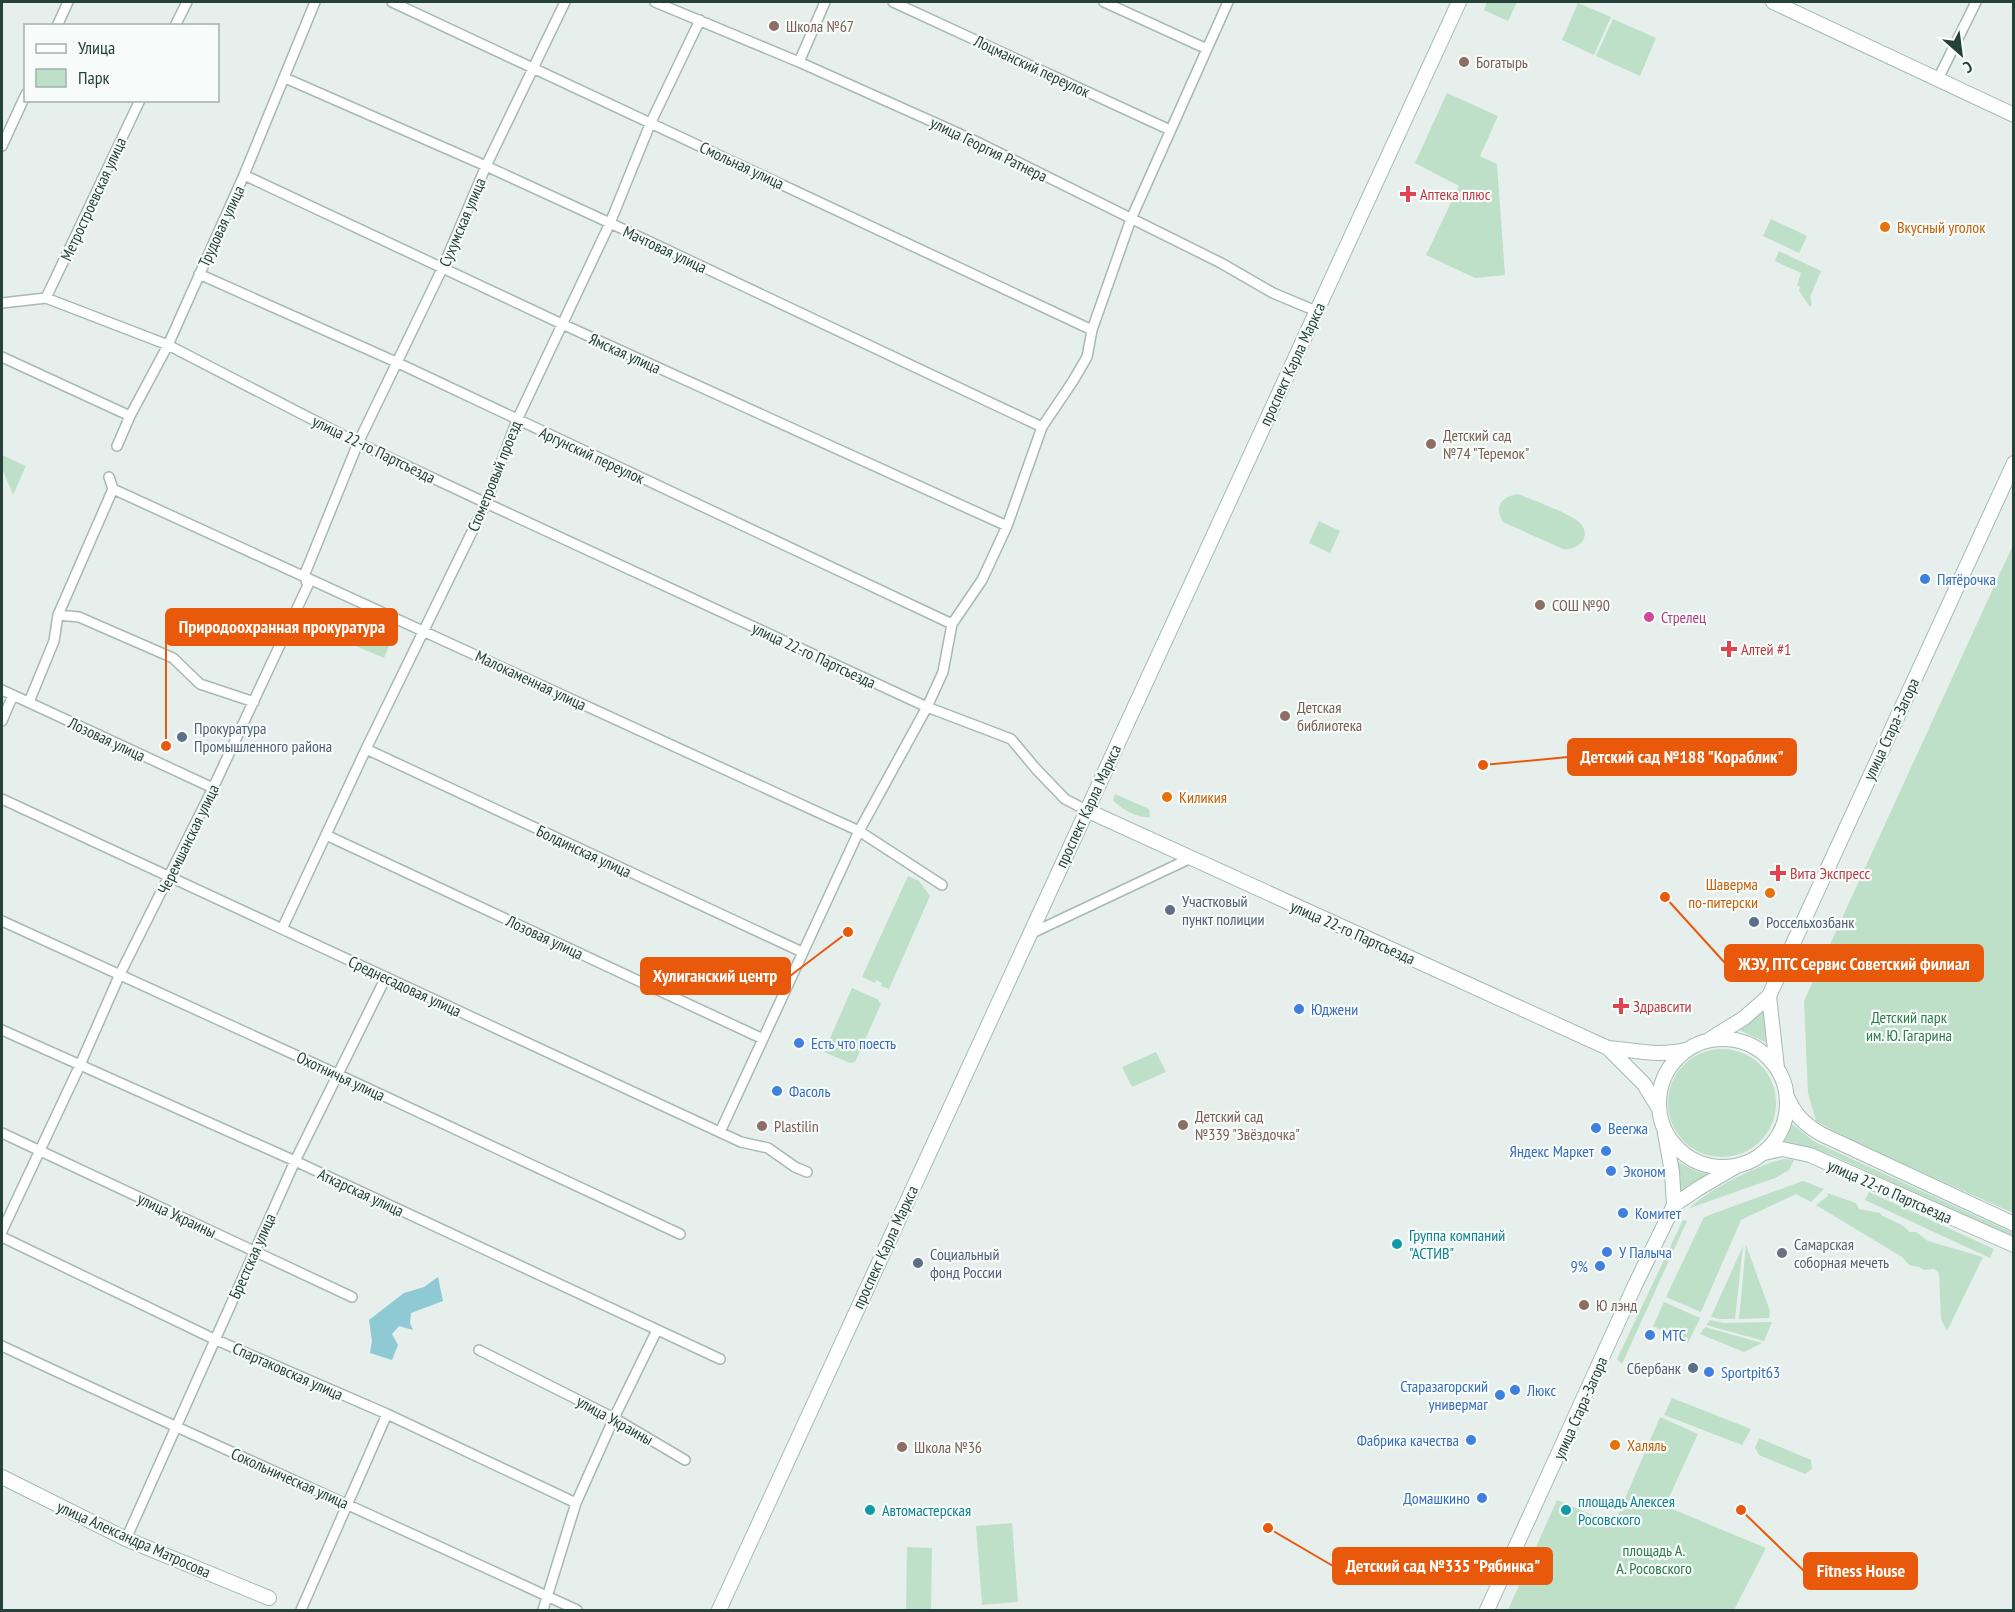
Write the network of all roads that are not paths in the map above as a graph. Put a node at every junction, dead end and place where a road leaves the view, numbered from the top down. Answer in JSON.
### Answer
{"nodes":[{"id":1,"x":68,"y":2,"type":"edge"},
{"id":2,"x":187,"y":2,"type":"edge"},
{"id":3,"x":315,"y":2,"type":"edge"},
{"id":4,"x":392,"y":2,"type":"edge"},
{"id":5,"x":565,"y":2,"type":"edge"},
{"id":6,"x":655,"y":2,"type":"edge"},
{"id":7,"x":825,"y":2,"type":"edge"},
{"id":8,"x":893,"y":2,"type":"edge"},
{"id":9,"x":1104,"y":2,"type":"edge"},
{"id":10,"x":1228,"y":2,"type":"edge"},
{"id":11,"x":1459,"y":2,"type":"edge"},
{"id":12,"x":1773,"y":2,"type":"edge"},
{"id":13,"x":1976,"y":2,"type":"edge"},
{"id":14,"x":700,"y":20,"type":"junction"},
{"id":15,"x":58,"y":24,"type":"edge"},
{"id":16,"x":176,"y":24,"type":"edge"},
{"id":17,"x":1207,"y":49,"type":"junction"},
{"id":18,"x":799,"y":62,"type":"junction"},
{"id":19,"x":533,"y":67,"type":"junction"},
{"id":20,"x":285,"y":78,"type":"junction"},
{"id":21,"x":1938,"y":79,"type":"junction"},
{"id":22,"x":24,"y":98,"type":"edge"},
{"id":23,"x":139,"y":102,"type":"edge"},
{"id":24,"x":2013,"y":115,"type":"edge"},
{"id":25,"x":651,"y":122,"type":"junction"},
{"id":26,"x":1170,"y":130,"type":"junction"},
{"id":27,"x":2,"y":146,"type":"edge"},
{"id":28,"x":486,"y":166,"type":"junction"},
{"id":29,"x":244,"y":175,"type":"junction"},
{"id":30,"x":1131,"y":219,"type":"junction"},
{"id":31,"x":610,"y":223,"type":"junction"},
{"id":32,"x":443,"y":267,"type":"junction"},
{"id":33,"x":199,"y":274,"type":"junction"},
{"id":34,"x":46,"y":298,"type":"junction"},
{"id":35,"x":2,"y":303,"type":"edge"},
{"id":36,"x":1317,"y":311,"type":"junction"},
{"id":37,"x":562,"y":324,"type":"junction"},
{"id":38,"x":1092,"y":330,"type":"junction"},
{"id":39,"x":168,"y":345,"type":"junction"},
{"id":40,"x":2,"y":357,"type":"edge"},
{"id":41,"x":396,"y":362,"type":"junction"},
{"id":42,"x":130,"y":416,"type":"junction"},
{"id":43,"x":517,"y":420,"type":"junction"},
{"id":44,"x":1042,"y":427,"type":"junction"},
{"id":45,"x":358,"y":443,"type":"junction"},
{"id":46,"x":117,"y":446,"type":"dead end"},
{"id":47,"x":2013,"y":463,"type":"edge"},
{"id":48,"x":109,"y":477,"type":"dead end"},
{"id":49,"x":113,"y":489,"type":"junction"},
{"id":50,"x":486,"y":503,"type":"junction"},
{"id":51,"x":1007,"y":526,"type":"junction"},
{"id":52,"x":304,"y":576,"type":"junction"},
{"id":53,"x":58,"y":615,"type":"junction"},
{"id":54,"x":952,"y":624,"type":"junction"},
{"id":55,"x":423,"y":631,"type":"junction"},
{"id":56,"x":2,"y":690,"type":"edge"},
{"id":57,"x":13,"y":695,"type":"junction"},
{"id":58,"x":29,"y":702,"type":"junction"},
{"id":59,"x":254,"y":702,"type":"junction"},
{"id":60,"x":927,"y":707,"type":"junction"},
{"id":61,"x":2,"y":721,"type":"edge"},
{"id":62,"x":366,"y":749,"type":"junction"},
{"id":63,"x":213,"y":788,"type":"junction"},
{"id":64,"x":2,"y":799,"type":"edge"},
{"id":65,"x":1086,"y":810,"type":"junction"},
{"id":66,"x":859,"y":831,"type":"junction"},
{"id":67,"x":326,"y":835,"type":"junction"},
{"id":68,"x":1191,"y":858,"type":"junction"},
{"id":69,"x":169,"y":877,"type":"junction"},
{"id":70,"x":942,"y":885,"type":"dead end"},
{"id":71,"x":2,"y":921,"type":"edge"},
{"id":72,"x":282,"y":929,"type":"junction"},
{"id":73,"x":1030,"y":934,"type":"junction"},
{"id":74,"x":802,"y":952,"type":"junction"},
{"id":75,"x":120,"y":974,"type":"junction"},
{"id":76,"x":386,"y":978,"type":"junction"},
{"id":77,"x":1769,"y":996,"type":"junction"},
{"id":78,"x":2,"y":1029,"type":"edge"},
{"id":79,"x":763,"y":1039,"type":"junction"},
{"id":80,"x":1710,"y":1040,"type":"junction"},
{"id":81,"x":1608,"y":1048,"type":"junction"},
{"id":82,"x":1686,"y":1050,"type":"junction"},
{"id":83,"x":80,"y":1065,"type":"junction"},
{"id":84,"x":1777,"y":1068,"type":"junction"},
{"id":85,"x":337,"y":1074,"type":"junction"},
{"id":86,"x":1786,"y":1097,"type":"junction"},
{"id":87,"x":1658,"y":1107,"type":"junction"},
{"id":88,"x":1664,"y":1128,"type":"junction"},
{"id":89,"x":720,"y":1132,"type":"junction"},
{"id":90,"x":2,"y":1133,"type":"edge"},
{"id":91,"x":39,"y":1150,"type":"junction"},
{"id":92,"x":1764,"y":1153,"type":"junction"},
{"id":93,"x":295,"y":1161,"type":"junction"},
{"id":94,"x":1734,"y":1167,"type":"junction"},
{"id":95,"x":807,"y":1172,"type":"dead end"},
{"id":96,"x":1674,"y":1205,"type":"junction"},
{"id":97,"x":2013,"y":1224,"type":"edge"},
{"id":98,"x":2,"y":1231,"type":"edge"},
{"id":99,"x":680,"y":1233,"type":"dead end"},
{"id":100,"x":2,"y":1237,"type":"edge"},
{"id":101,"x":2013,"y":1245,"type":"edge"},
{"id":102,"x":254,"y":1252,"type":"junction"},
{"id":103,"x":352,"y":1297,"type":"dead end"},
{"id":104,"x":657,"y":1330,"type":"junction"},
{"id":105,"x":214,"y":1339,"type":"junction"},
{"id":106,"x":2,"y":1346,"type":"edge"},
{"id":107,"x":479,"y":1350,"type":"dead end"},
{"id":108,"x":720,"y":1359,"type":"dead end"},
{"id":109,"x":387,"y":1414,"type":"junction"},
{"id":110,"x":614,"y":1418,"type":"junction"},
{"id":111,"x":175,"y":1428,"type":"junction"},
{"id":112,"x":685,"y":1460,"type":"dead end"},
{"id":113,"x":2,"y":1477,"type":"edge"},
{"id":114,"x":347,"y":1503,"type":"junction"},
{"id":115,"x":576,"y":1503,"type":"junction"},
{"id":116,"x":126,"y":1539,"type":"junction"},
{"id":117,"x":548,"y":1597,"type":"junction"},
{"id":118,"x":269,"y":1598,"type":"dead end"},
{"id":119,"x":301,"y":1611,"type":"edge"},
{"id":120,"x":543,"y":1611,"type":"edge"},
{"id":121,"x":577,"y":1611,"type":"edge"},
{"id":122,"x":719,"y":1611,"type":"edge"},
{"id":123,"x":1487,"y":1611,"type":"edge"}],
"edges":[{"from":1,"to":15,"type":"street"},
{"from":2,"to":16,"type":"street"},
{"from":3,"to":20,"type":"street","name":"Трудовая улица"},
{"from":4,"to":19,"type":"street","name":"Смольная улица"},
{"from":5,"to":19,"type":"street","name":"Сухумская улица"},
{"from":6,"to":14,"type":"street","name":"улица Георгия Ратнера"},
{"from":7,"to":18,"type":"street"},
{"from":8,"to":26,"type":"street","name":"Лоцманский переулок"},
{"from":9,"to":17,"type":"street"},
{"from":10,"to":17,"type":"street"},
{"from":11,"to":36,"type":"street","name":"проспект Карла Маркса"},
{"from":12,"to":21,"type":"street"},
{"from":13,"to":21,"type":"street"},
{"from":14,"to":18,"type":"street","name":"улица Георгия Ратнера"},
{"from":14,"to":25,"type":"street","name":"Стометровый проезд"},
{"from":17,"to":26,"type":"street"},
{"from":18,"to":30,"type":"street","name":"улица Георгия Ратнера"},
{"from":19,"to":25,"type":"street","name":"Смольная улица"},
{"from":19,"to":28,"type":"street","name":"Сухумская улица"},
{"from":20,"to":28,"type":"street","name":"Мачтовая улица"},
{"from":20,"to":29,"type":"street","name":"Трудовая улица"},
{"from":21,"to":24,"type":"street"},
{"from":22,"to":27,"type":"street"},
{"from":23,"to":34,"type":"street","name":"Метростроевская улица"},
{"from":25,"to":31,"type":"street","name":"Стометровый проезд"},
{"from":25,"to":38,"type":"street","name":"Смольная улица"},
{"from":26,"to":30,"type":"street"},
{"from":28,"to":31,"type":"street","name":"Мачтовая улица"},
{"from":28,"to":32,"type":"street","name":"Сухумская улица"},
{"from":29,"to":32,"type":"street","name":"Ямская улица"},
{"from":29,"to":33,"type":"street","name":"Трудовая улица"},
{"from":30,"to":36,"type":"street","name":"улица Георгия Ратнера"},
{"from":30,"to":38,"type":"street"},
{"from":31,"to":37,"type":"street","name":"Стометровый проезд"},
{"from":31,"to":44,"type":"street","name":"Мачтовая улица"},
{"from":32,"to":37,"type":"street","name":"Ямская улица"},
{"from":32,"to":41,"type":"street","name":"Сухумская улица"},
{"from":33,"to":39,"type":"street","name":"Трудовая улица"},
{"from":33,"to":41,"type":"street","name":"Аргунский переулок"},
{"from":34,"to":35,"type":"street","name":"улица 22-го Партсъезда"},
{"from":34,"to":39,"type":"street","name":"улица 22-го Партсъезда"},
{"from":36,"to":65,"type":"street","name":"проспект Карла Маркса"},
{"from":37,"to":43,"type":"street","name":"Стометровый проезд"},
{"from":37,"to":51,"type":"street","name":"Ямская улица"},
{"from":38,"to":44,"type":"street"},
{"from":39,"to":42,"type":"street","name":"Трудовая улица"},
{"from":39,"to":45,"type":"street","name":"улица 22-го Партсъезда"},
{"from":40,"to":42,"type":"street"},
{"from":41,"to":43,"type":"street","name":"Аргунский переулок"},
{"from":41,"to":45,"type":"street","name":"Сухумская улица"},
{"from":42,"to":46,"type":"street","name":"Трудовая улица"},
{"from":43,"to":50,"type":"street","name":"Стометровый проезд"},
{"from":43,"to":54,"type":"street","name":"Аргунский переулок"},
{"from":44,"to":51,"type":"street"},
{"from":45,"to":50,"type":"street","name":"улица 22-го Партсъезда"},
{"from":45,"to":52,"type":"street","name":"Черемшанская улица"},
{"from":47,"to":77,"type":"street","name":"улица Стара-Загора"},
{"from":48,"to":49,"type":"street"},
{"from":49,"to":52,"type":"street","name":"Малокаменная улица"},
{"from":49,"to":53,"type":"street"},
{"from":50,"to":55,"type":"street","name":"Стометровый проезд"},
{"from":50,"to":60,"type":"street","name":"улица 22-го Партсъезда"},
{"from":51,"to":54,"type":"street"},
{"from":52,"to":55,"type":"street","name":"Малокаменная улица"},
{"from":52,"to":59,"type":"street","name":"Черемшанская улица"},
{"from":53,"to":58,"type":"street"},
{"from":53,"to":59,"type":"street"},
{"from":54,"to":60,"type":"street"},
{"from":55,"to":62,"type":"street","name":"Стометровый проезд"},
{"from":55,"to":66,"type":"street","name":"Малокаменная улица"},
{"from":56,"to":57,"type":"street","name":"Лозовая улица"},
{"from":57,"to":58,"type":"street","name":"Лозовая улица"},
{"from":57,"to":61,"type":"street"},
{"from":58,"to":63,"type":"street","name":"Лозовая улица"},
{"from":59,"to":63,"type":"street","name":"Черемшанская улица"},
{"from":60,"to":65,"type":"street","name":"улица 22-го Партсъезда"},
{"from":60,"to":66,"type":"street"},
{"from":62,"to":67,"type":"street","name":"Стометровый проезд"},
{"from":62,"to":74,"type":"street","name":"Болдинская улица"},
{"from":63,"to":69,"type":"street","name":"Черемшанская улица"},
{"from":64,"to":69,"type":"street","name":"Среднесадовая улица"},
{"from":65,"to":68,"type":"street","name":"улица 22-го Партсъезда"},
{"from":65,"to":73,"type":"street","name":"проспект Карла Маркса"},
{"from":66,"to":70,"type":"street","name":"Малокаменная улица"},
{"from":66,"to":74,"type":"street"},
{"from":67,"to":72,"type":"street","name":"Стометровый проезд"},
{"from":67,"to":79,"type":"street","name":"Лозовая улица"},
{"from":68,"to":73,"type":"street"},
{"from":68,"to":81,"type":"street","name":"улица 22-го Партсъезда"},
{"from":69,"to":72,"type":"street","name":"Среднесадовая улица"},
{"from":69,"to":75,"type":"street","name":"Черемшанская улица"},
{"from":71,"to":75,"type":"street","name":"Охотничья улица"},
{"from":72,"to":76,"type":"street","name":"Среднесадовая улица"},
{"from":73,"to":122,"type":"street","name":"проспект Карла Маркса"},
{"from":74,"to":79,"type":"street"},
{"from":75,"to":83,"type":"street","name":"Черемшанская улица"},
{"from":75,"to":85,"type":"street","name":"Охотничья улица"},
{"from":76,"to":85,"type":"street","name":"Брестская улица"},
{"from":76,"to":89,"type":"street","name":"Среднесадовая улица"},
{"from":77,"to":80,"type":"street","name":"улица Стара-Загора"},
{"from":77,"to":84,"type":"street"},
{"from":78,"to":83,"type":"street","name":"Аткарская улица"},
{"from":79,"to":89,"type":"street"},
{"from":80,"to":82,"type":"street"},
{"from":80,"to":84,"type":"street"},
{"from":81,"to":82,"type":"street","name":"улица 22-го Партсъезда"},
{"from":81,"to":87,"type":"street","name":"улица 22-го Партсъезда"},
{"from":82,"to":87,"type":"street"},
{"from":83,"to":91,"type":"street","name":"Черемшанская улица"},
{"from":83,"to":93,"type":"street","name":"Аткарская улица"},
{"from":84,"to":86,"type":"street"},
{"from":85,"to":93,"type":"street","name":"Брестская улица"},
{"from":85,"to":99,"type":"street","name":"Охотничья улица"},
{"from":86,"to":92,"type":"street"},
{"from":86,"to":97,"type":"street","name":"улица 22-го Партсъезда"},
{"from":87,"to":88,"type":"street"},
{"from":88,"to":94,"type":"street"},
{"from":88,"to":96,"type":"street","name":"улица Стара-Загора"},
{"from":89,"to":95,"type":"street","name":"Среднесадовая улица"},
{"from":90,"to":91,"type":"street","name":"улица Украины"},
{"from":91,"to":98,"type":"street","name":"Черемшанская улица"},
{"from":91,"to":102,"type":"street","name":"улица Украины"},
{"from":92,"to":94,"type":"street"},
{"from":92,"to":101,"type":"street","name":"улица 22-го Партсъезда"},
{"from":93,"to":102,"type":"street","name":"Брестская улица"},
{"from":93,"to":104,"type":"street","name":"Аткарская улица"},
{"from":94,"to":96,"type":"street","name":"улица Стара-Загора"},
{"from":96,"to":123,"type":"street","name":"улица Стара-Загора"},
{"from":100,"to":105,"type":"street","name":"Спартаковская улица"},
{"from":102,"to":103,"type":"street","name":"улица Украины"},
{"from":102,"to":105,"type":"street","name":"Брестская улица"},
{"from":104,"to":108,"type":"street","name":"Аткарская улица"},
{"from":104,"to":110,"type":"street"},
{"from":105,"to":109,"type":"street","name":"Спартаковская улица"},
{"from":105,"to":111,"type":"street","name":"Брестская улица"},
{"from":106,"to":111,"type":"street","name":"Сокольническая улица"},
{"from":107,"to":110,"type":"street","name":"улица Украины"},
{"from":109,"to":114,"type":"street"},
{"from":109,"to":115,"type":"street","name":"Спартаковская улица"},
{"from":110,"to":112,"type":"street","name":"улица Украины"},
{"from":110,"to":115,"type":"street"},
{"from":111,"to":114,"type":"street","name":"Сокольническая улица"},
{"from":111,"to":116,"type":"street","name":"Брестская улица"},
{"from":113,"to":116,"type":"street","name":"улица Александра Матросова"},
{"from":114,"to":117,"type":"street","name":"Сокольническая улица"},
{"from":114,"to":119,"type":"street"},
{"from":115,"to":117,"type":"street"},
{"from":116,"to":118,"type":"street","name":"улица Александра Матросова"},
{"from":117,"to":120,"type":"street"},
{"from":117,"to":121,"type":"street","name":"Сокольническая улица"}]}
